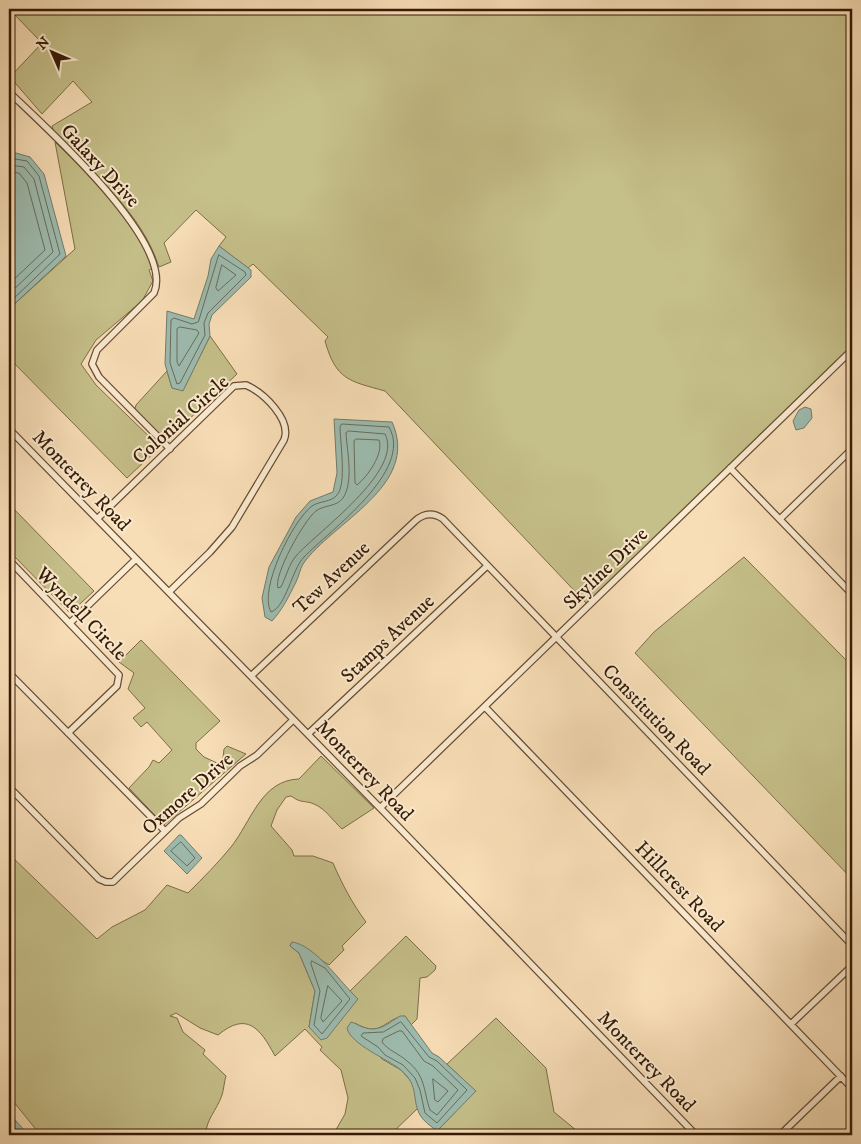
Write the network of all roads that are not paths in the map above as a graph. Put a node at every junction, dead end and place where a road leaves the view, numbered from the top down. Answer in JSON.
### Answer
{"nodes":[{"id":1,"x":849,"y":9,"type":"edge"},
{"id":2,"x":852,"y":12,"type":"edge"},
{"id":3,"x":9,"y":92,"type":"edge"},
{"id":4,"x":852,"y":350,"type":"edge"},
{"id":5,"x":9,"y":429,"type":"edge"},
{"id":6,"x":170,"y":449,"type":"junction"},
{"id":7,"x":852,"y":449,"type":"edge"},
{"id":8,"x":730,"y":468,"type":"junction"},
{"id":9,"x":439,"y":516,"type":"joint"},
{"id":10,"x":97,"y":519,"type":"junction"},
{"id":11,"x":780,"y":519,"type":"junction"},
{"id":12,"x":136,"y":559,"type":"junction"},
{"id":13,"x":9,"y":560,"type":"edge"},
{"id":14,"x":487,"y":566,"type":"junction"},
{"id":15,"x":169,"y":592,"type":"junction"},
{"id":16,"x":852,"y":594,"type":"edge"},
{"id":17,"x":70,"y":623,"type":"junction"},
{"id":18,"x":557,"y":638,"type":"junction"},
{"id":19,"x":9,"y":673,"type":"edge"},
{"id":20,"x":251,"y":676,"type":"junction"},
{"id":21,"x":484,"y":707,"type":"junction"},
{"id":22,"x":293,"y":720,"type":"junction"},
{"id":23,"x":68,"y":733,"type":"junction"},
{"id":24,"x":308,"y":734,"type":"junction"},
{"id":25,"x":9,"y":787,"type":"edge"},
{"id":26,"x":380,"y":808,"type":"junction"},
{"id":27,"x":165,"y":832,"type":"junction"},
{"id":28,"x":852,"y":945,"type":"edge"},
{"id":29,"x":852,"y":966,"type":"edge"},
{"id":30,"x":791,"y":1024,"type":"junction"},
{"id":31,"x":841,"y":1076,"type":"junction"},
{"id":32,"x":852,"y":1088,"type":"edge"},
{"id":33,"x":696,"y":1135,"type":"edge"},
{"id":34,"x":780,"y":1135,"type":"edge"}],
"edges":[{"from":1,"to":2,"type":"street"},
{"from":3,"to":6,"type":"street","name":"Galaxy Drive"},
{"from":4,"to":8,"type":"street","name":"Skyline Drive"},
{"from":5,"to":10,"type":"street","name":"Monterrey Road"},
{"from":6,"to":10,"type":"street","name":"Colonial Circle"},
{"from":6,"to":15,"type":"street","name":"Colonial Circle"},
{"from":7,"to":11,"type":"street"},
{"from":8,"to":11,"type":"street"},
{"from":8,"to":18,"type":"street","name":"Skyline Drive"},
{"from":9,"to":14,"type":"street","name":"Constitution Road"},
{"from":9,"to":20,"type":"street","name":"Tew Avenue"},
{"from":10,"to":12,"type":"street","name":"Monterrey Road"},
{"from":11,"to":16,"type":"street"},
{"from":12,"to":15,"type":"street","name":"Monterrey Road"},
{"from":12,"to":17,"type":"street"},
{"from":13,"to":17,"type":"street","name":"Wyndell Circle"},
{"from":14,"to":18,"type":"street","name":"Constitution Road"},
{"from":14,"to":24,"type":"street","name":"Stamps Avenue"},
{"from":15,"to":20,"type":"street","name":"Monterrey Road"},
{"from":17,"to":23,"type":"street","name":"Wyndell Circle"},
{"from":18,"to":21,"type":"street","name":"Skyline Drive"},
{"from":18,"to":28,"type":"street","name":"Constitution Road"},
{"from":19,"to":23,"type":"street"},
{"from":20,"to":22,"type":"street","name":"Monterrey Road"},
{"from":21,"to":26,"type":"street","name":"Skyline Drive"},
{"from":21,"to":30,"type":"street","name":"Hillcrest Road"},
{"from":22,"to":24,"type":"street","name":"Monterrey Road"},
{"from":22,"to":27,"type":"street","name":"Oxmore Drive"},
{"from":23,"to":27,"type":"street"},
{"from":24,"to":26,"type":"street","name":"Monterrey Road"},
{"from":25,"to":27,"type":"street","name":"Oxmore Drive"},
{"from":26,"to":33,"type":"street","name":"Monterrey Road"},
{"from":29,"to":30,"type":"street"},
{"from":30,"to":31,"type":"street","name":"Hillcrest Road"},
{"from":31,"to":32,"type":"street","name":"Hillcrest Road"},
{"from":31,"to":34,"type":"street"}]}
